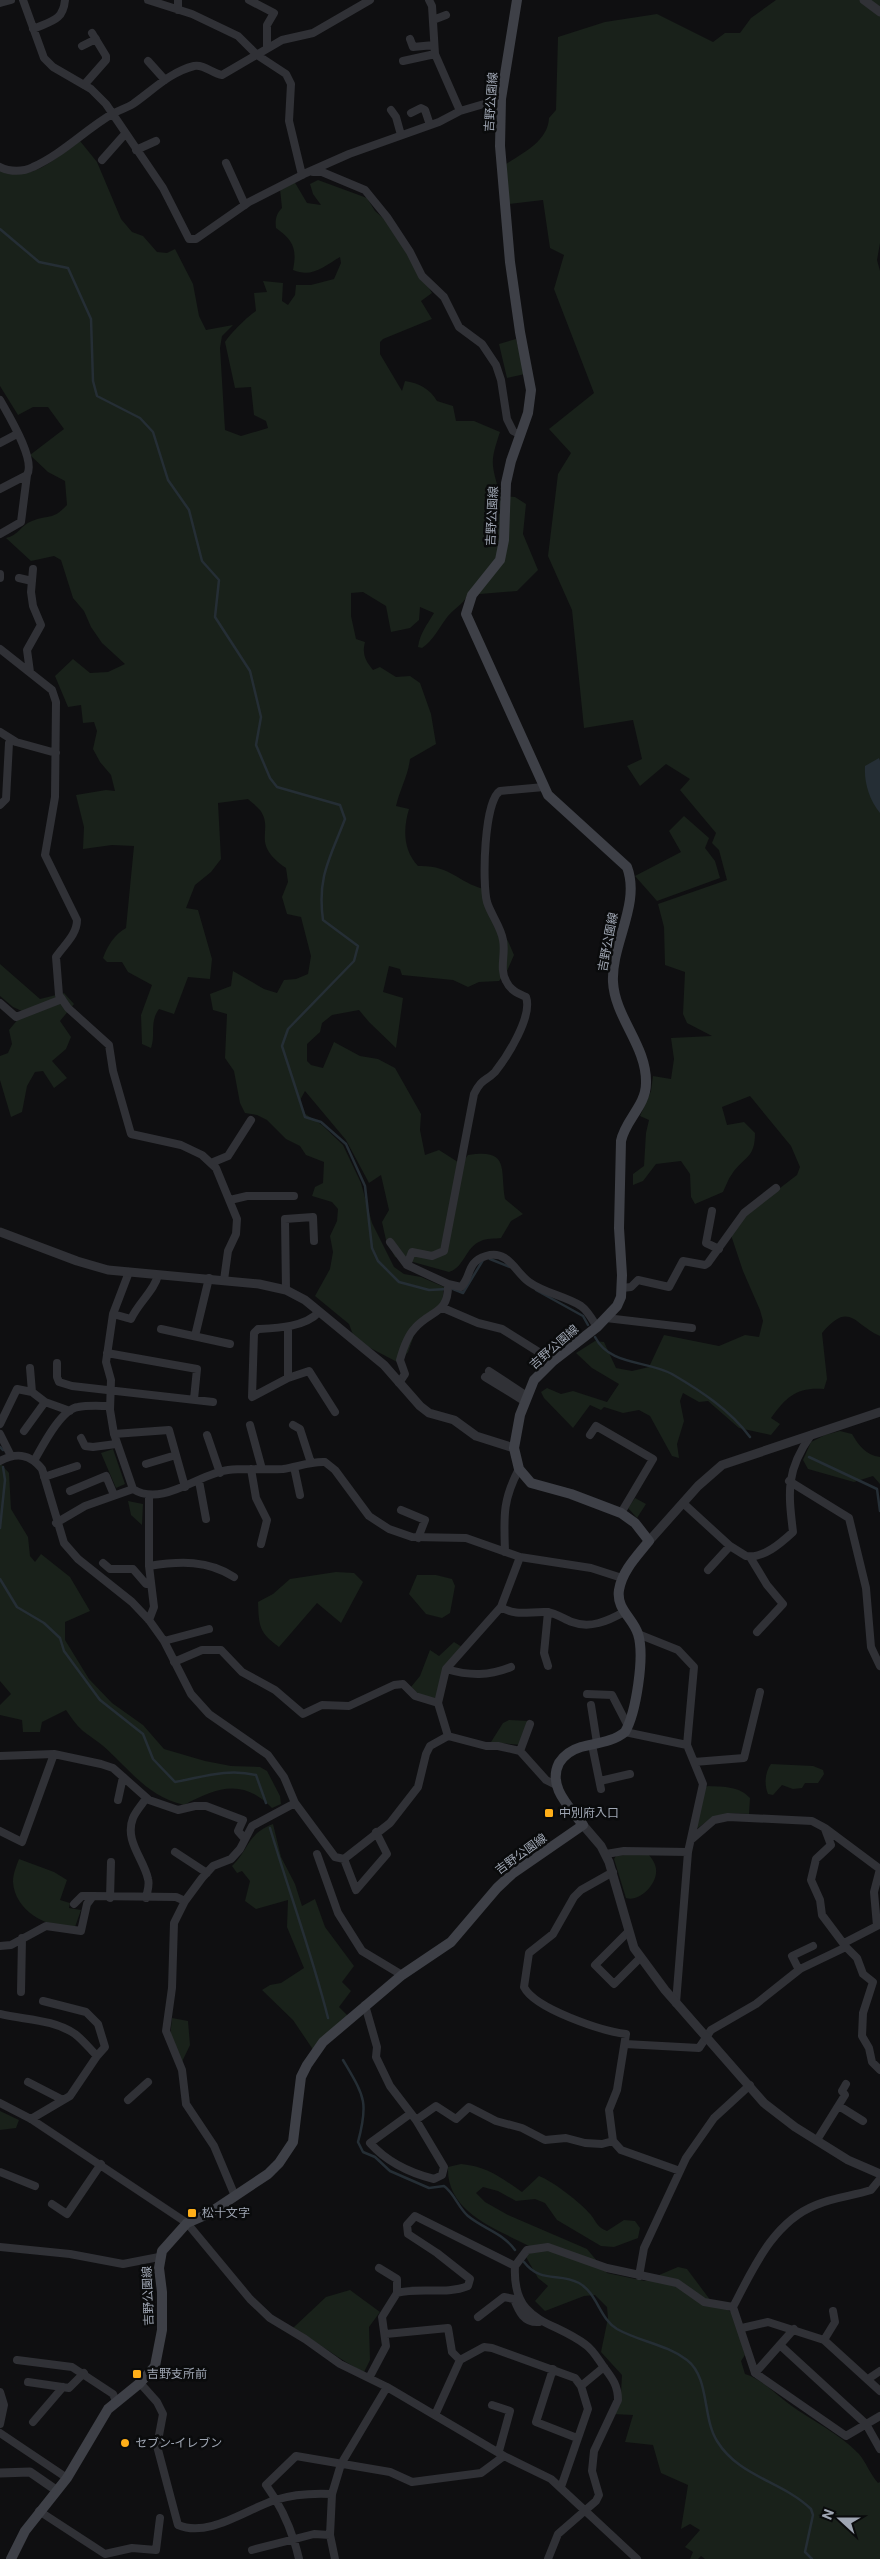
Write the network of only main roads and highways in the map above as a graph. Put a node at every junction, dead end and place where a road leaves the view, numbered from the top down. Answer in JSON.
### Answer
{"nodes":[{"id":1,"x":517,"y":0,"type":"edge"},
{"id":2,"x":11,"y":2559,"type":"edge"}],
"edges":[{"from":1,"to":2,"type":"main road","name":"吉野公園線"}]}
